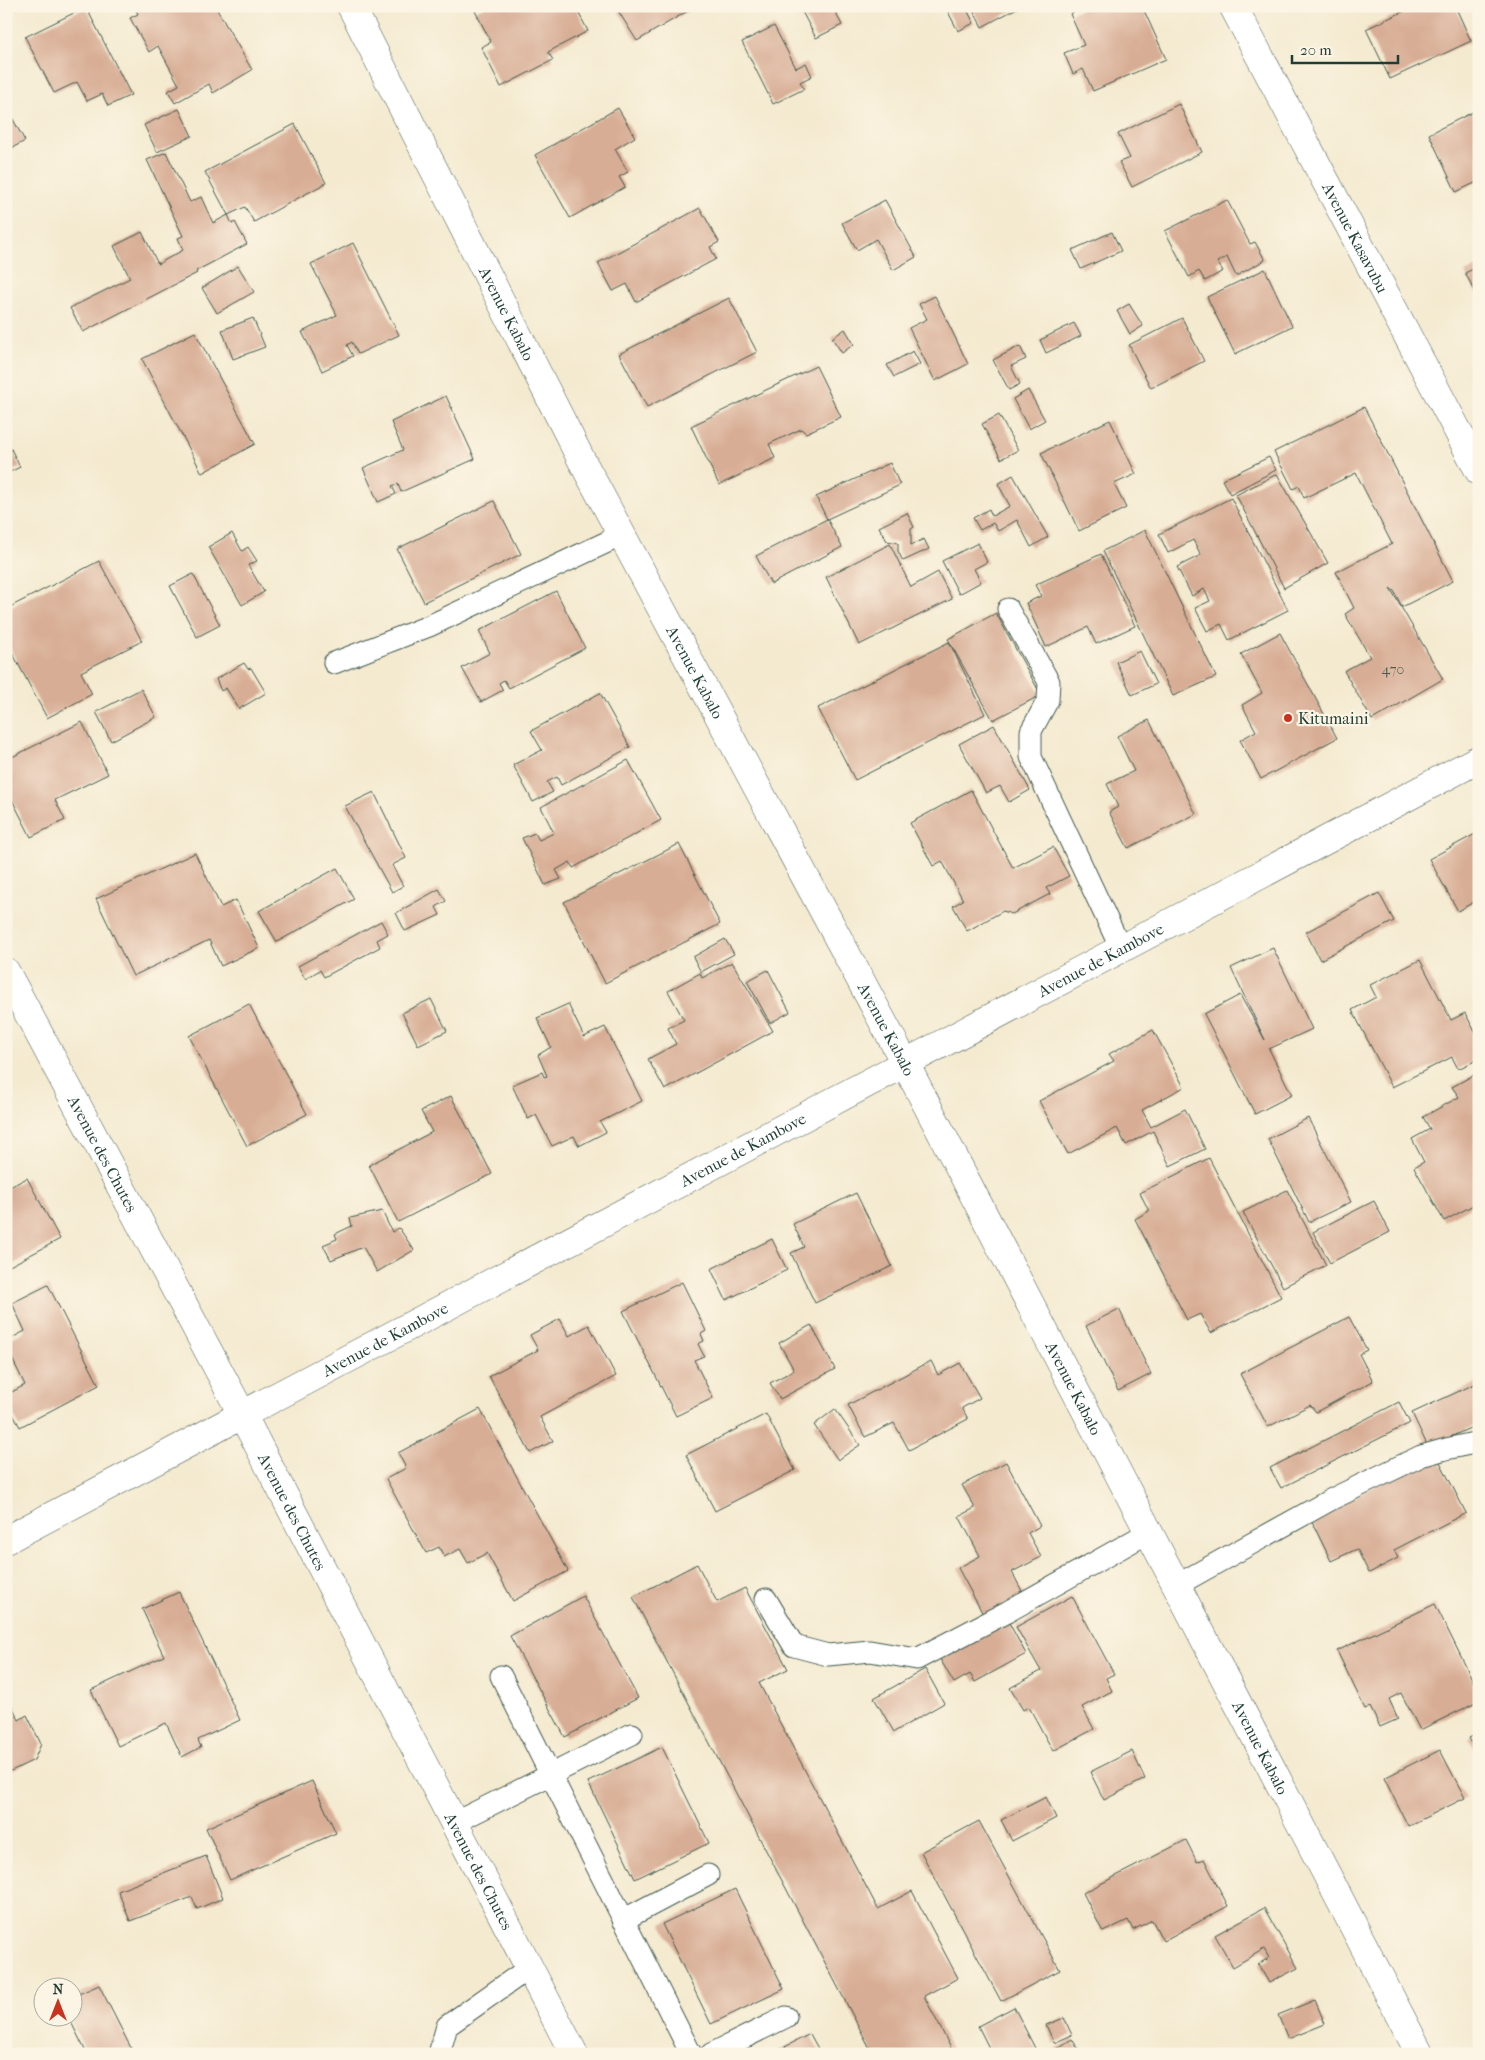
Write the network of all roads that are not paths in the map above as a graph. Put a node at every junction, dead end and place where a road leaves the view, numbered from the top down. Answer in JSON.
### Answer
{"nodes":[{"id":1,"x":351,"y":6,"type":"edge"},
{"id":2,"x":1233,"y":6,"type":"edge"},
{"id":3,"x":1479,"y":471,"type":"edge"},
{"id":4,"x":622,"y":535,"type":"junction"},
{"id":5,"x":1008,"y":609,"type":"dead end"},
{"id":6,"x":334,"y":663,"type":"dead end"},
{"id":7,"x":1479,"y":759,"type":"edge"},
{"id":8,"x":1121,"y":949,"type":"junction"},
{"id":9,"x":6,"y":972,"type":"edge"},
{"id":10,"x":905,"y":1063,"type":"junction"},
{"id":11,"x":243,"y":1416,"type":"junction"},
{"id":12,"x":1479,"y":1442,"type":"edge"},
{"id":13,"x":1149,"y":1532,"type":"junction"},
{"id":14,"x":6,"y":1540,"type":"edge"},
{"id":15,"x":1176,"y":1585,"type":"junction"},
{"id":16,"x":766,"y":1599,"type":"dead end"},
{"id":17,"x":501,"y":1676,"type":"dead end"},
{"id":18,"x":632,"y":1734,"type":"dead end"},
{"id":19,"x":550,"y":1775,"type":"junction"},
{"id":20,"x":454,"y":1823,"type":"junction"},
{"id":21,"x":708,"y":1875,"type":"dead end"},
{"id":22,"x":624,"y":1920,"type":"junction"},
{"id":23,"x":529,"y":1968,"type":"junction"},
{"id":24,"x":786,"y":2017,"type":"dead end"},
{"id":25,"x":439,"y":2054,"type":"edge"},
{"id":26,"x":574,"y":2054,"type":"edge"},
{"id":27,"x":691,"y":2054,"type":"edge"},
{"id":28,"x":711,"y":2054,"type":"edge"},
{"id":29,"x":1420,"y":2054,"type":"edge"}],
"edges":[{"from":1,"to":4,"type":"street","name":"Avenue Kabalo"},
{"from":2,"to":3,"type":"street","name":"Avenue Kasavubu"},
{"from":4,"to":6,"type":"lane"},
{"from":4,"to":10,"type":"street","name":"Avenue Kabalo"},
{"from":5,"to":8,"type":"lane"},
{"from":7,"to":8,"type":"street","name":"Avenue de Kambove"},
{"from":8,"to":10,"type":"street","name":"Avenue de Kambove"},
{"from":9,"to":11,"type":"street","name":"Avenue des Chutes"},
{"from":10,"to":11,"type":"street","name":"Avenue de Kambove"},
{"from":10,"to":13,"type":"street","name":"Avenue Kabalo"},
{"from":11,"to":14,"type":"street","name":"Avenue de Kambove"},
{"from":11,"to":20,"type":"street","name":"Avenue des Chutes"},
{"from":12,"to":15,"type":"lane"},
{"from":13,"to":15,"type":"street","name":"Avenue Kabalo"},
{"from":13,"to":16,"type":"lane"},
{"from":15,"to":29,"type":"street","name":"Avenue Kabalo"},
{"from":17,"to":19,"type":"lane"},
{"from":18,"to":19,"type":"lane"},
{"from":19,"to":20,"type":"lane"},
{"from":19,"to":22,"type":"lane"},
{"from":20,"to":23,"type":"street","name":"Avenue des Chutes"},
{"from":21,"to":22,"type":"lane"},
{"from":22,"to":27,"type":"lane"},
{"from":23,"to":25,"type":"lane"},
{"from":23,"to":26,"type":"street","name":"Avenue des Chutes"},
{"from":24,"to":28,"type":"lane"}]}
